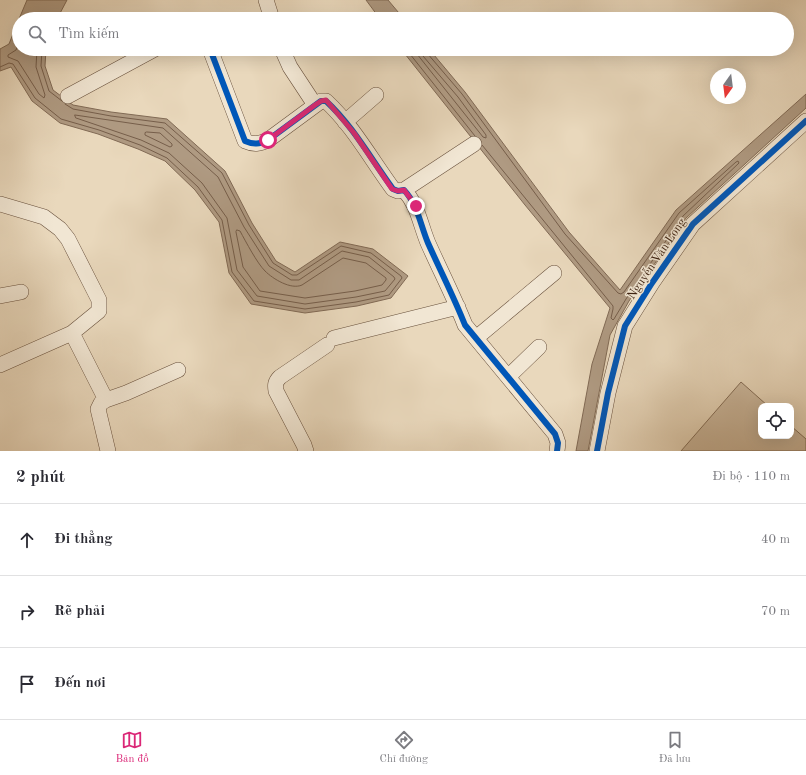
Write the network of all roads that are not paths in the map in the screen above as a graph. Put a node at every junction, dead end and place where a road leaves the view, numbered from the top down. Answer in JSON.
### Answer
{"nodes":[{"id":1,"x":266,"y":0,"type":"edge"},
{"id":2,"x":270,"y":12,"type":"edge"},
{"id":3,"x":142,"y":56,"type":"edge"},
{"id":4,"x":213,"y":56,"type":"edge"},
{"id":5,"x":285,"y":56,"type":"edge"},
{"id":6,"x":376,"y":95,"type":"dead end"},
{"id":7,"x":68,"y":96,"type":"dead end"},
{"id":8,"x":315,"y":105,"type":"junction"},
{"id":9,"x":806,"y":121,"type":"edge"},
{"id":10,"x":345,"y":122,"type":"junction"},
{"id":11,"x":474,"y":144,"type":"dead end"},
{"id":12,"x":404,"y":190,"type":"junction"},
{"id":13,"x":0,"y":204,"type":"edge"},
{"id":14,"x":554,"y":273,"type":"dead end"},
{"id":15,"x":21,"y":292,"type":"dead end"},
{"id":16,"x":0,"y":296,"type":"edge"},
{"id":17,"x":458,"y":306,"type":"junction"},
{"id":18,"x":72,"y":333,"type":"junction"},
{"id":19,"x":476,"y":338,"type":"junction"},
{"id":20,"x":539,"y":347,"type":"dead end"},
{"id":21,"x":0,"y":365,"type":"edge"},
{"id":22,"x":178,"y":370,"type":"dead end"},
{"id":23,"x":509,"y":376,"type":"junction"},
{"id":24,"x":106,"y":400,"type":"junction"},
{"id":25,"x":108,"y":451,"type":"edge"},
{"id":26,"x":306,"y":451,"type":"edge"},
{"id":27,"x":557,"y":451,"type":"edge"},
{"id":28,"x":597,"y":451,"type":"edge"}],
"edges":[{"from":1,"to":2,"type":"street"},
{"from":3,"to":7,"type":"street"},
{"from":4,"to":8,"type":"street"},
{"from":5,"to":8,"type":"street"},
{"from":6,"to":10,"type":"street"},
{"from":8,"to":10,"type":"street"},
{"from":9,"to":28,"type":"street","name":"Nguyễn Văn Long"},
{"from":10,"to":12,"type":"street"},
{"from":11,"to":12,"type":"street"},
{"from":12,"to":17,"type":"street"},
{"from":13,"to":18,"type":"street"},
{"from":14,"to":19,"type":"street"},
{"from":15,"to":16,"type":"street"},
{"from":17,"to":19,"type":"street"},
{"from":17,"to":26,"type":"street"},
{"from":18,"to":21,"type":"street"},
{"from":18,"to":24,"type":"street"},
{"from":19,"to":23,"type":"street"},
{"from":20,"to":23,"type":"street"},
{"from":22,"to":24,"type":"street"},
{"from":23,"to":27,"type":"street"},
{"from":24,"to":25,"type":"street"}]}
